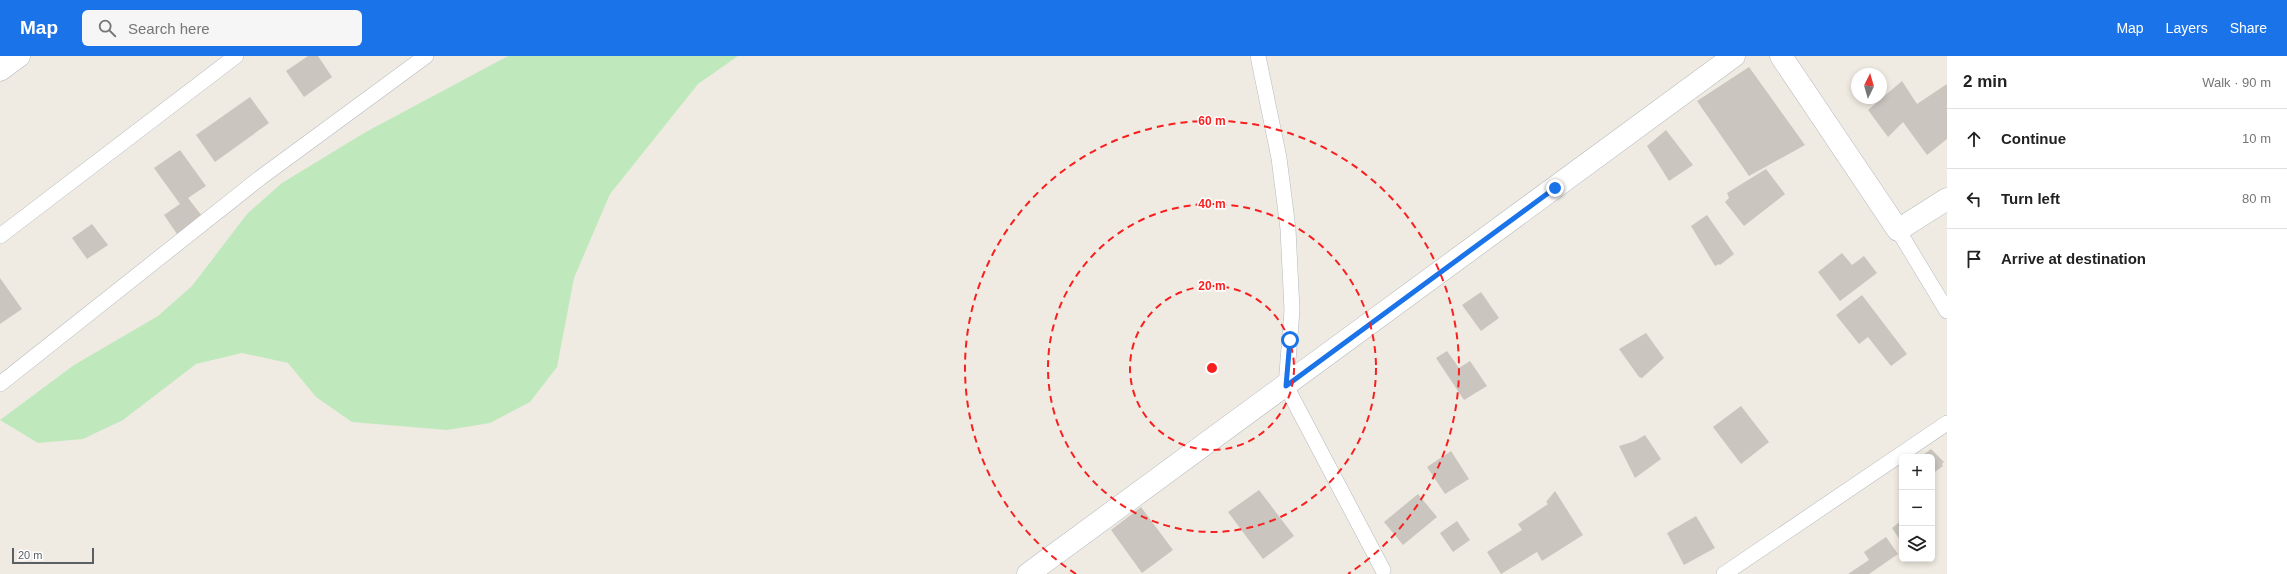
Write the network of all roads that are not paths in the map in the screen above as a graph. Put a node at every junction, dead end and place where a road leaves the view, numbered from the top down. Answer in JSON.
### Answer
{"nodes":[{"id":1,"x":19,"y":56,"type":"edge"},
{"id":2,"x":236,"y":56,"type":"edge"},
{"id":3,"x":426,"y":56,"type":"edge"},
{"id":4,"x":1258,"y":56,"type":"edge"},
{"id":5,"x":1734,"y":56,"type":"edge"},
{"id":6,"x":1781,"y":56,"type":"edge"},
{"id":7,"x":0,"y":70,"type":"edge"},
{"id":8,"x":1947,"y":199,"type":"edge"},
{"id":9,"x":1898,"y":230,"type":"junction"},
{"id":10,"x":0,"y":236,"type":"edge"},
{"id":11,"x":1947,"y":312,"type":"edge"},
{"id":12,"x":0,"y":384,"type":"edge"},
{"id":13,"x":1286,"y":386,"type":"junction"},
{"id":14,"x":1947,"y":423,"type":"edge"},
{"id":15,"x":1383,"y":570,"type":"dead end"},
{"id":16,"x":1028,"y":574,"type":"edge"},
{"id":17,"x":1724,"y":574,"type":"edge"}],
"edges":[{"from":1,"to":7,"type":"street"},
{"from":2,"to":10,"type":"lane"},
{"from":3,"to":12,"type":"lane"},
{"from":4,"to":13,"type":"lane"},
{"from":5,"to":13,"type":"street"},
{"from":6,"to":9,"type":"street"},
{"from":8,"to":9,"type":"street"},
{"from":9,"to":11,"type":"lane"},
{"from":13,"to":15,"type":"lane"},
{"from":13,"to":16,"type":"street"},
{"from":14,"to":17,"type":"lane"}]}
